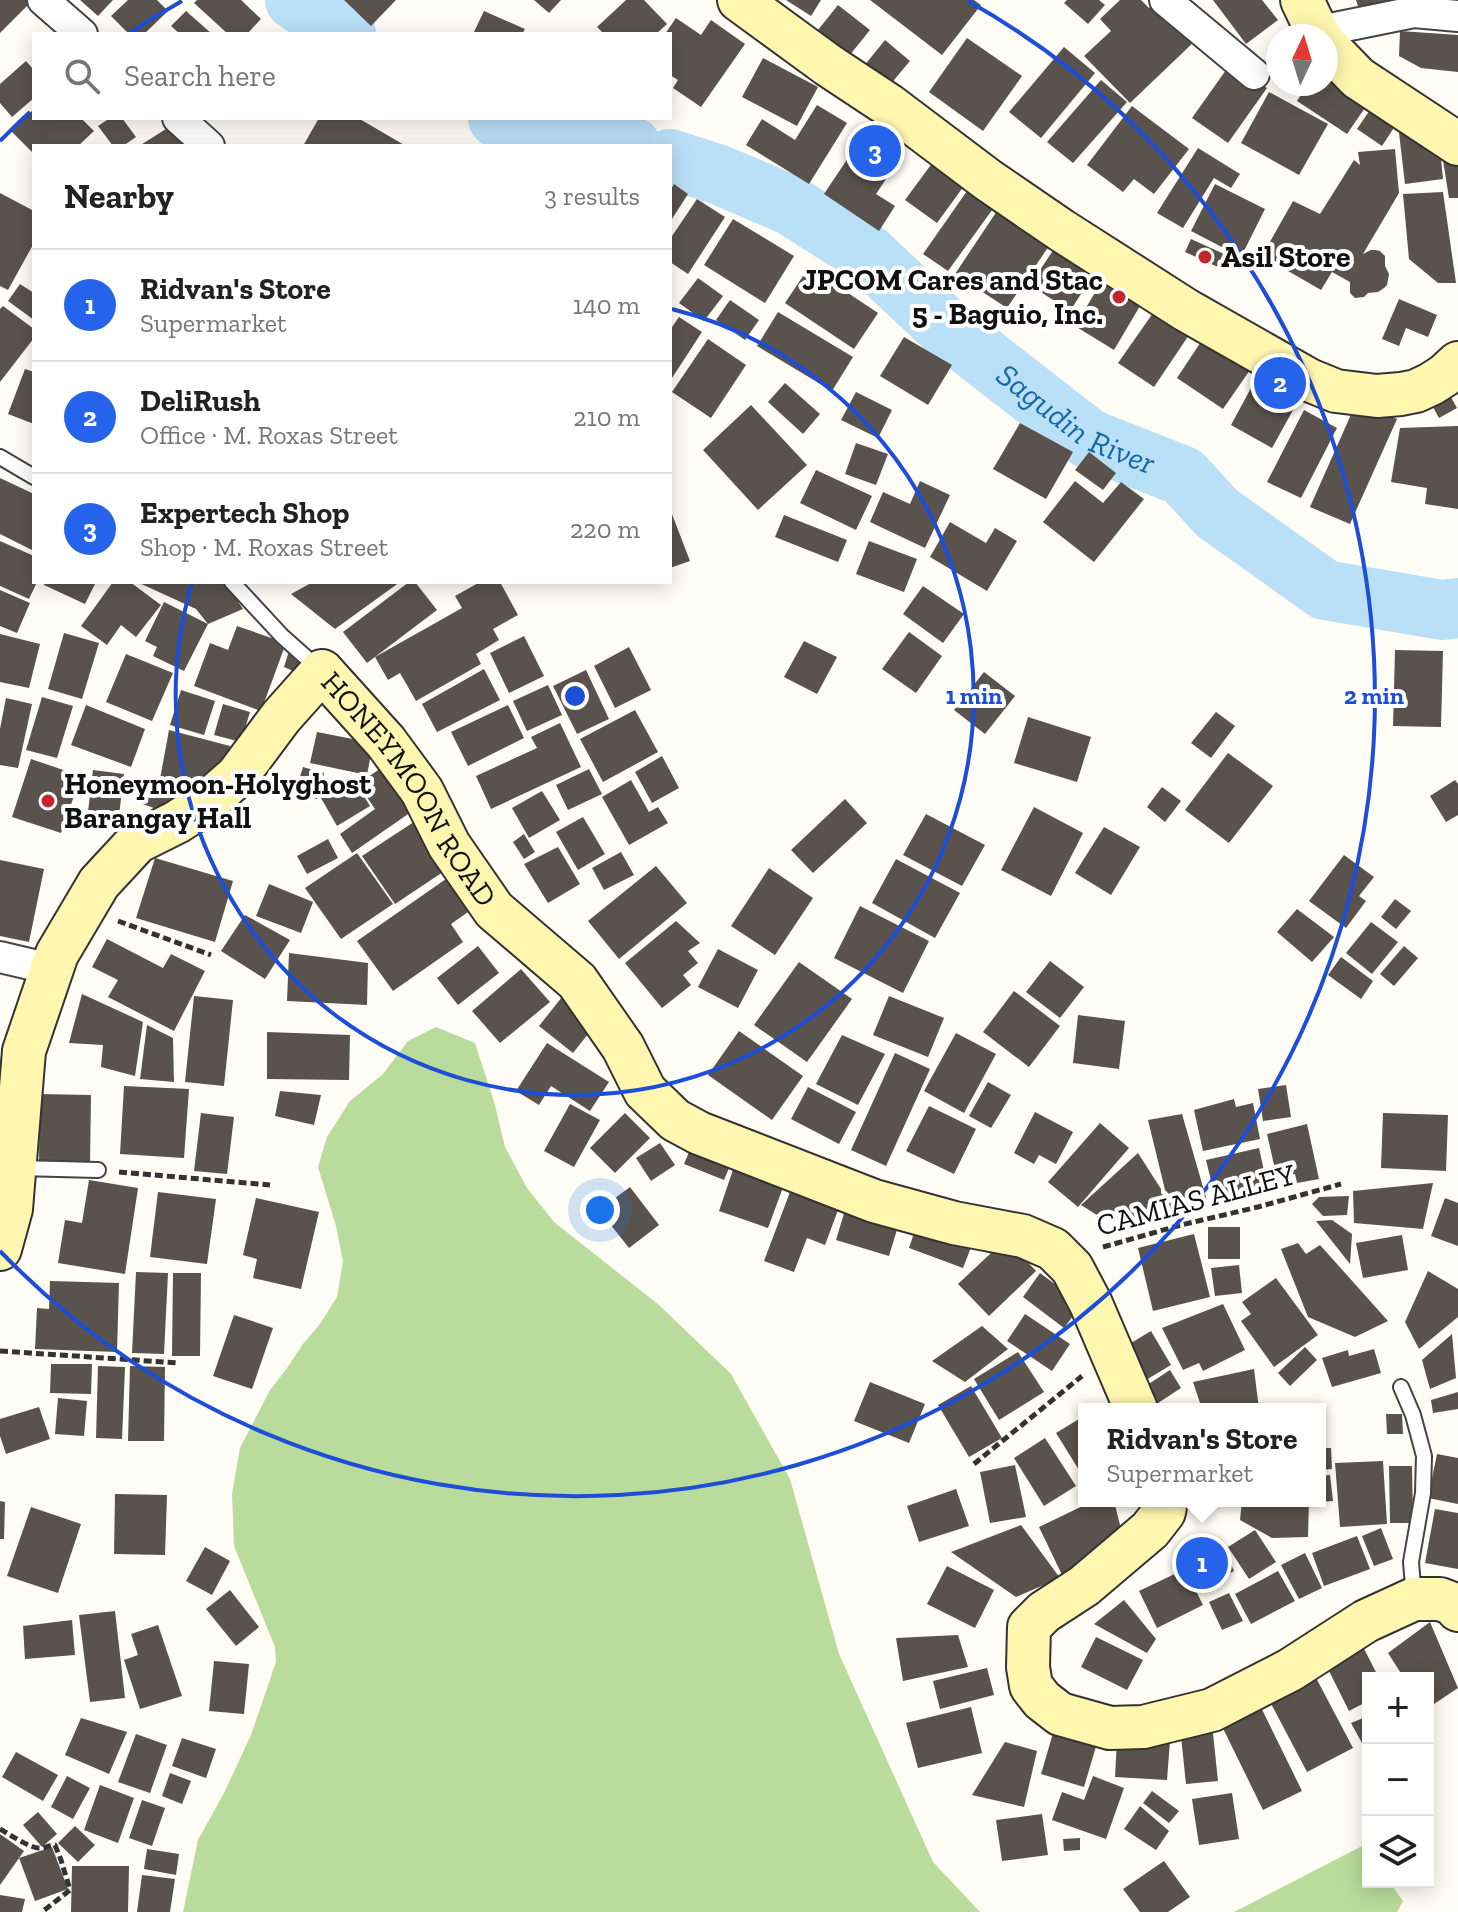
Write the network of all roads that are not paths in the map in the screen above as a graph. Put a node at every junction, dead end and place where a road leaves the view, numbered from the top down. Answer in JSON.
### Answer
{"nodes":[{"id":1,"x":43,"y":0,"type":"edge"},
{"id":2,"x":739,"y":0,"type":"edge"},
{"id":3,"x":1165,"y":0,"type":"edge"},
{"id":4,"x":1458,"y":16,"type":"edge"},
{"id":5,"x":1338,"y":24,"type":"edge"},
{"id":6,"x":80,"y":32,"type":"edge"},
{"id":7,"x":1338,"y":55,"type":"edge"},
{"id":8,"x":1254,"y":74,"type":"dead end"},
{"id":9,"x":180,"y":120,"type":"edge"},
{"id":10,"x":207,"y":144,"type":"edge"},
{"id":11,"x":1458,"y":144,"type":"edge"},
{"id":12,"x":1458,"y":363,"type":"edge"},
{"id":13,"x":0,"y":457,"type":"edge"},
{"id":14,"x":32,"y":476,"type":"edge"},
{"id":15,"x":234,"y":584,"type":"edge"},
{"id":16,"x":322,"y":671,"type":"junction"},
{"id":17,"x":0,"y":957,"type":"edge"},
{"id":18,"x":51,"y":969,"type":"junction"},
{"id":19,"x":14,"y":1168,"type":"junction"},
{"id":20,"x":98,"y":1170,"type":"road end"},
{"id":21,"x":0,"y":1249,"type":"edge"},
{"id":22,"x":1401,"y":1387,"type":"dead end"},
{"id":23,"x":1133,"y":1403,"type":"edge"},
{"id":24,"x":1165,"y":1507,"type":"edge"},
{"id":25,"x":1414,"y":1599,"type":"junction"},
{"id":26,"x":1458,"y":1610,"type":"edge"}],
"edges":[{"from":1,"to":6,"type":"street"},
{"from":2,"to":12,"type":"street"},
{"from":3,"to":8,"type":"street"},
{"from":4,"to":5,"type":"street"},
{"from":7,"to":11,"type":"street"},
{"from":9,"to":10,"type":"street"},
{"from":13,"to":14,"type":"lane"},
{"from":15,"to":16,"type":"lane"},
{"from":16,"to":18,"type":"street","name":"HONEYMOON ROAD"},
{"from":16,"to":23,"type":"street","name":"HONEYMOON ROAD"},
{"from":17,"to":18,"type":"street"},
{"from":18,"to":19,"type":"street","name":"HONEYMOON ROAD"},
{"from":19,"to":20,"type":"lane"},
{"from":19,"to":21,"type":"street","name":"HONEYMOON ROAD"},
{"from":22,"to":25,"type":"lane"},
{"from":24,"to":25,"type":"street"},
{"from":25,"to":26,"type":"street"}]}
